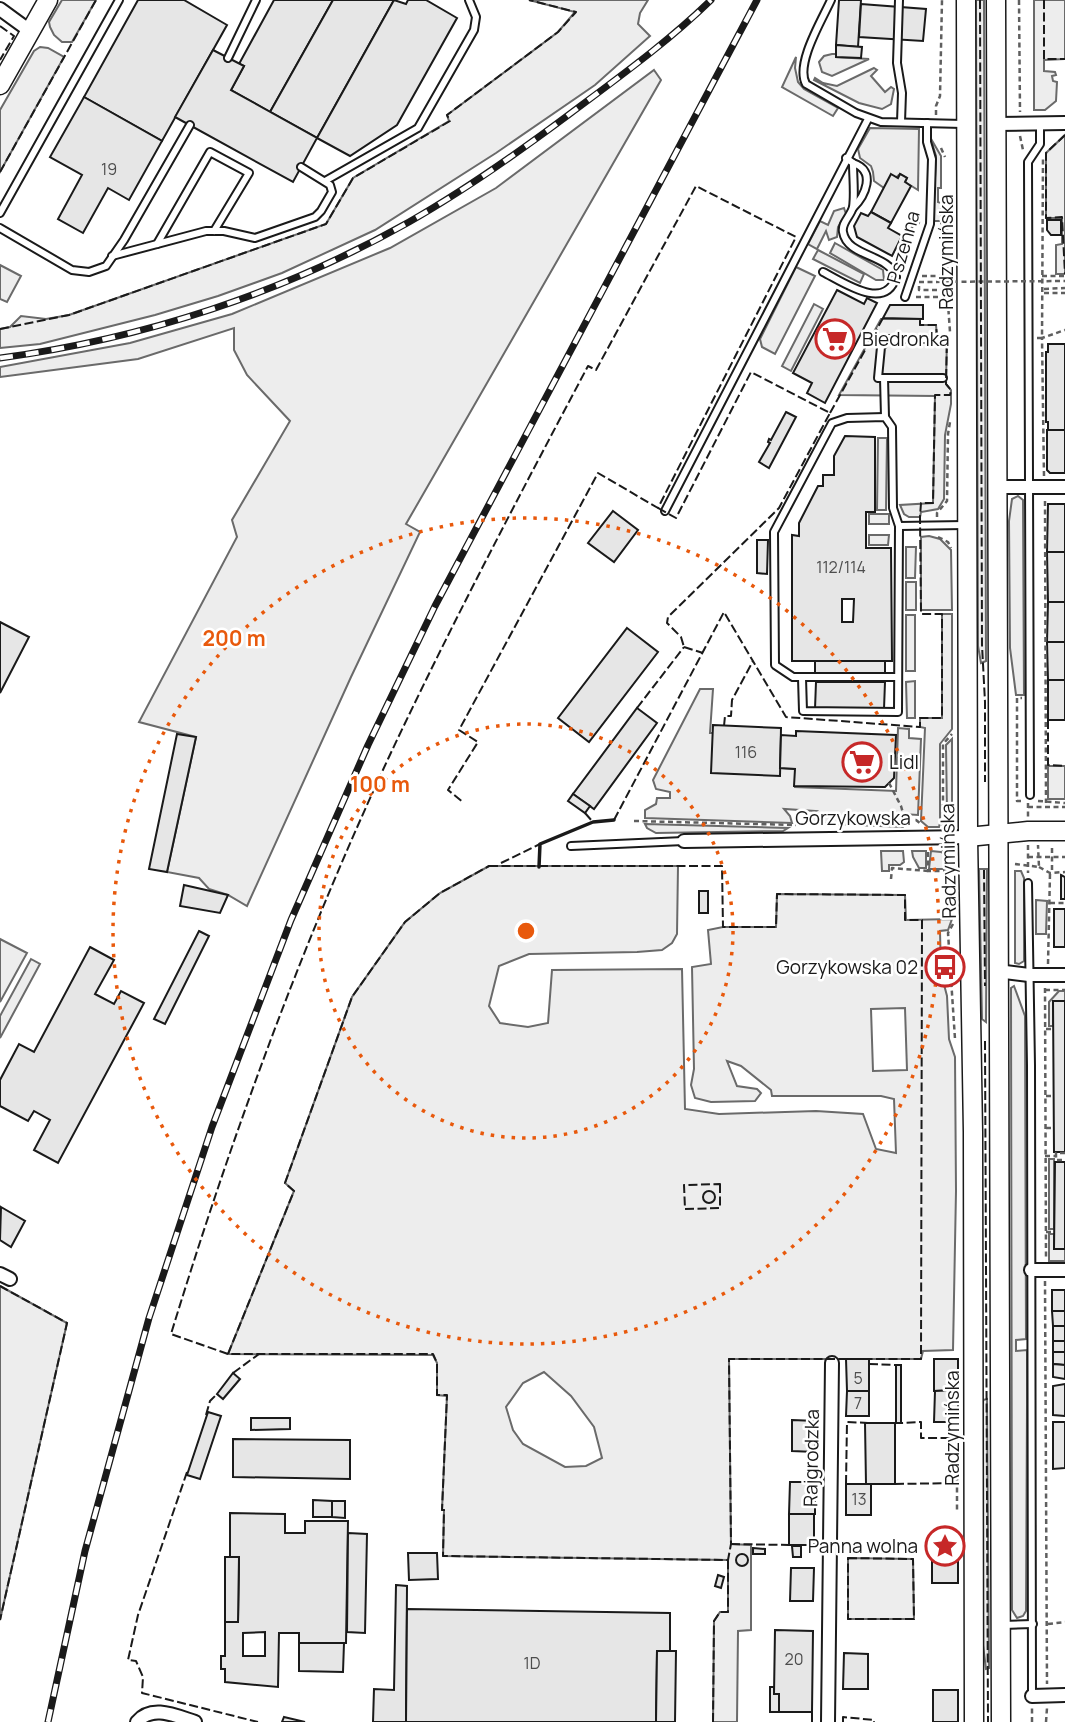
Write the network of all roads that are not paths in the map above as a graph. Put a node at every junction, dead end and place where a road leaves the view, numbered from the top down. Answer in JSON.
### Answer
{"nodes":[{"id":1,"x":48,"y":0,"type":"edge"},
{"id":2,"x":119,"y":0,"type":"edge"},
{"id":3,"x":246,"y":0,"type":"edge"},
{"id":4,"x":469,"y":0,"type":"edge"},
{"id":5,"x":831,"y":0,"type":"edge"},
{"id":6,"x":899,"y":0,"type":"edge"},
{"id":7,"x":966,"y":0,"type":"edge"},
{"id":8,"x":996,"y":0,"type":"edge"},
{"id":9,"x":255,"y":2,"type":"edge"},
{"id":10,"x":0,"y":9,"type":"edge"},
{"id":11,"x":30,"y":31,"type":"junction"},
{"id":12,"x":228,"y":58,"type":"dead end"},
{"id":13,"x":0,"y":85,"type":"edge"},
{"id":14,"x":868,"y":119,"type":"junction"},
{"id":15,"x":901,"y":122,"type":"junction"},
{"id":16,"x":926,"y":123,"type":"junction"},
{"id":17,"x":1041,"y":123,"type":"junction"},
{"id":18,"x":1065,"y":123,"type":"edge"},
{"id":19,"x":966,"y":124,"type":"junction"},
{"id":20,"x":995,"y":124,"type":"junction"},
{"id":21,"x":190,"y":125,"type":"dead end"},
{"id":22,"x":846,"y":158,"type":"junction"},
{"id":23,"x":853,"y":163,"type":"junction"},
{"id":24,"x":301,"y":167,"type":"dead end"},
{"id":25,"x":325,"y":181,"type":"junction"},
{"id":26,"x":853,"y":208,"type":"junction"},
{"id":27,"x":0,"y":213,"type":"edge"},
{"id":28,"x":0,"y":228,"type":"edge"},
{"id":29,"x":214,"y":231,"type":"junction"},
{"id":30,"x":156,"y":244,"type":"junction"},
{"id":31,"x":112,"y":257,"type":"junction"},
{"id":32,"x":822,"y":272,"type":"dead end"},
{"id":33,"x":905,"y":297,"type":"road end"},
{"id":34,"x":930,"y":339,"type":"dead end"},
{"id":35,"x":884,"y":378,"type":"junction"},
{"id":36,"x":943,"y":378,"type":"dead end"},
{"id":37,"x":885,"y":416,"type":"junction"},
{"id":38,"x":997,"y":487,"type":"junction"},
{"id":39,"x":1028,"y":487,"type":"junction"},
{"id":40,"x":1065,"y":487,"type":"edge"},
{"id":41,"x":665,"y":511,"type":"dead end"},
{"id":42,"x":967,"y":524,"type":"junction"},
{"id":43,"x":899,"y":526,"type":"junction"},
{"id":44,"x":898,"y":677,"type":"junction"},
{"id":45,"x":802,"y":678,"type":"junction"},
{"id":46,"x":1030,"y":795,"type":"dead end"},
{"id":47,"x":1065,"y":831,"type":"edge"},
{"id":48,"x":998,"y":834,"type":"junction"},
{"id":49,"x":968,"y":837,"type":"junction"},
{"id":50,"x":684,"y":841,"type":"joint"},
{"id":51,"x":571,"y":846,"type":"dead end"},
{"id":52,"x":1028,"y":883,"type":"dead end"},
{"id":53,"x":997,"y":971,"type":"junction"},
{"id":54,"x":1029,"y":975,"type":"junction"},
{"id":55,"x":1065,"y":975,"type":"edge"},
{"id":56,"x":971,"y":1031,"type":"junction"},
{"id":57,"x":998,"y":1031,"type":"junction"},
{"id":58,"x":1031,"y":1270,"type":"junction"},
{"id":59,"x":1065,"y":1270,"type":"edge"},
{"id":60,"x":832,"y":1363,"type":"dead end"},
{"id":61,"x":1033,"y":1624,"type":"junction"},
{"id":62,"x":1000,"y":1625,"type":"junction"},
{"id":63,"x":1065,"y":1695,"type":"edge"},
{"id":64,"x":1032,"y":1696,"type":"joint"},
{"id":65,"x":137,"y":1722,"type":"edge"},
{"id":66,"x":195,"y":1722,"type":"edge"},
{"id":67,"x":828,"y":1722,"type":"edge"},
{"id":68,"x":974,"y":1722,"type":"edge"},
{"id":69,"x":1001,"y":1722,"type":"edge"}],
"edges":[{"from":1,"to":11,"type":"main road"},
{"from":2,"to":27,"type":"lane"},
{"from":3,"to":9,"type":"lane"},
{"from":4,"to":25,"type":"lane"},
{"from":5,"to":14,"type":"lane"},
{"from":6,"to":15,"type":"lane"},
{"from":7,"to":19,"type":"main road","name":"Radzymińska"},
{"from":8,"to":20,"type":"main road"},
{"from":9,"to":12,"type":"lane"},
{"from":10,"to":11,"type":"street"},
{"from":11,"to":13,"type":"main road"},
{"from":14,"to":15,"type":"lane"},
{"from":14,"to":22,"type":"lane"},
{"from":15,"to":16,"type":"lane"},
{"from":16,"to":19,"type":"lane"},
{"from":16,"to":33,"type":"lane","name":"Pszenna"},
{"from":17,"to":18,"type":"street"},
{"from":17,"to":20,"type":"street"},
{"from":17,"to":39,"type":"lane"},
{"from":19,"to":42,"type":"main road","name":"Radzymińska"},
{"from":20,"to":38,"type":"main road"},
{"from":21,"to":31,"type":"lane"},
{"from":22,"to":23,"type":"lane"},
{"from":22,"to":41,"type":"lane"},
{"from":23,"to":26,"type":"lane"},
{"from":23,"to":26,"type":"lane"},
{"from":24,"to":25,"type":"lane"},
{"from":25,"to":29,"type":"lane"},
{"from":26,"to":32,"type":"lane"},
{"from":28,"to":31,"type":"lane"},
{"from":29,"to":30,"type":"lane"},
{"from":29,"to":30,"type":"lane"},
{"from":30,"to":31,"type":"lane"},
{"from":34,"to":35,"type":"lane"},
{"from":35,"to":36,"type":"lane"},
{"from":35,"to":37,"type":"lane"},
{"from":37,"to":43,"type":"lane"},
{"from":37,"to":45,"type":"lane"},
{"from":38,"to":39,"type":"street"},
{"from":38,"to":48,"type":"main road"},
{"from":39,"to":40,"type":"street"},
{"from":39,"to":46,"type":"lane"},
{"from":42,"to":43,"type":"lane"},
{"from":42,"to":49,"type":"main road","name":"Radzymińska"},
{"from":43,"to":44,"type":"lane"},
{"from":44,"to":45,"type":"lane"},
{"from":44,"to":45,"type":"lane"},
{"from":47,"to":48,"type":"main road","name":"Gorzykowska"},
{"from":48,"to":49,"type":"main road","name":"Gorzykowska"},
{"from":48,"to":53,"type":"main road"},
{"from":49,"to":50,"type":"street","name":"Gorzykowska"},
{"from":49,"to":56,"type":"main road","name":"Radzymińska"},
{"from":50,"to":51,"type":"lane"},
{"from":52,"to":54,"type":"lane"},
{"from":53,"to":54,"type":"street"},
{"from":53,"to":57,"type":"main road"},
{"from":54,"to":55,"type":"street"},
{"from":54,"to":58,"type":"lane"},
{"from":56,"to":57,"type":"main road"},
{"from":56,"to":68,"type":"main road","name":"Radzymińska"},
{"from":57,"to":62,"type":"main road"},
{"from":58,"to":59,"type":"street"},
{"from":58,"to":61,"type":"lane"},
{"from":60,"to":67,"type":"street","name":"Rajgrodzka"},
{"from":61,"to":62,"type":"lane"},
{"from":61,"to":64,"type":"lane"},
{"from":62,"to":69,"type":"main road"},
{"from":63,"to":64,"type":"street"},
{"from":65,"to":66,"type":"street"}]}
